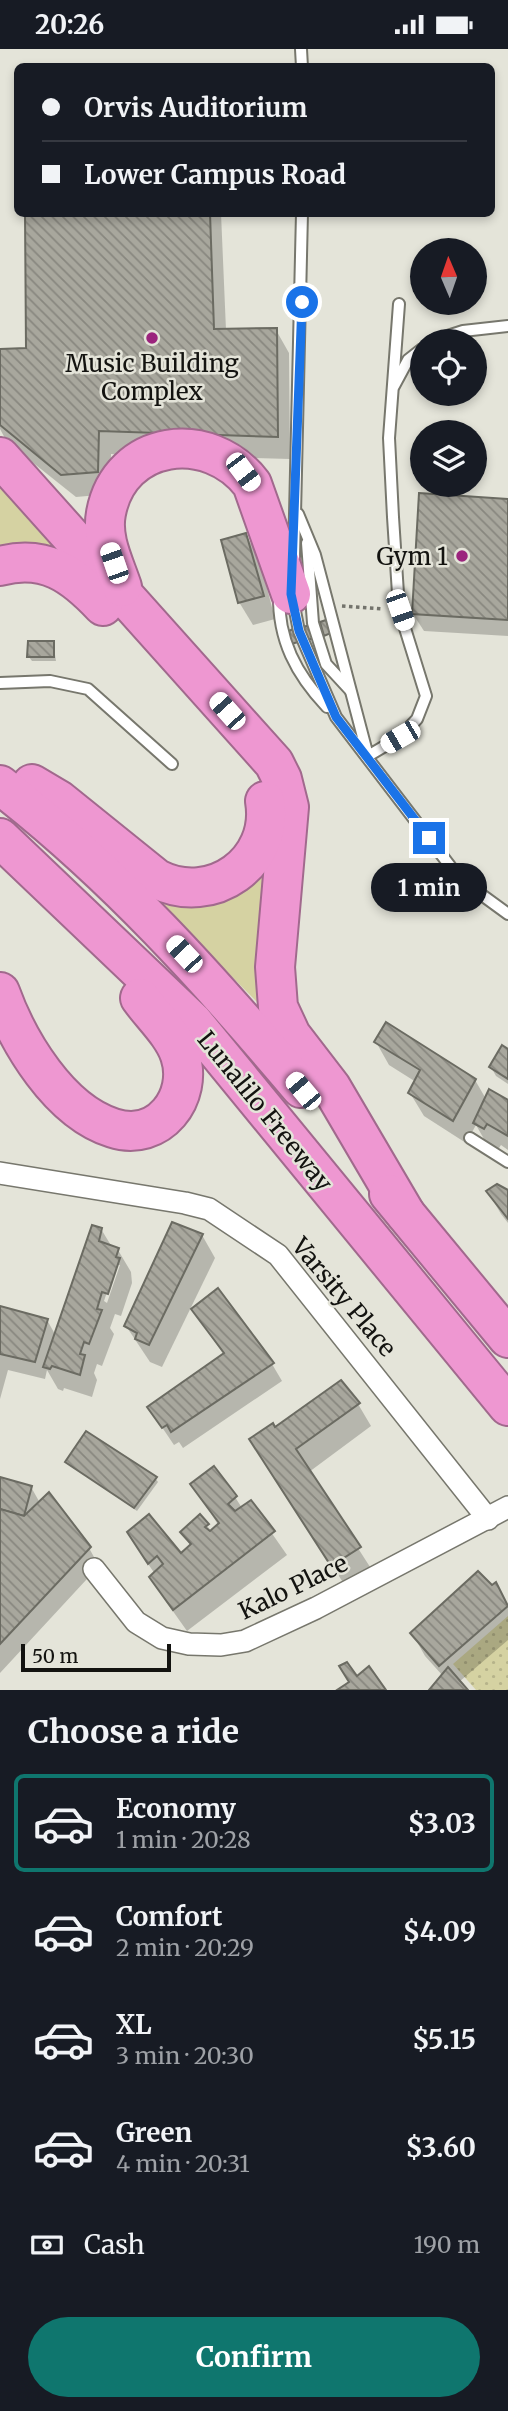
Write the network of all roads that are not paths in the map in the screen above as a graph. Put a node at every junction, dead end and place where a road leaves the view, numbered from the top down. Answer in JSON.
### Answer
{"nodes":[{"id":1,"x":302,"y":217,"type":"edge"},
{"id":2,"x":399,"y":304,"type":"dead end"},
{"id":3,"x":508,"y":326,"type":"edge"},
{"id":4,"x":481,"y":329,"type":"edge"},
{"id":5,"x":410,"y":358,"type":"edge"},
{"id":6,"x":393,"y":388,"type":"junction"},
{"id":7,"x":0,"y":457,"type":"edge"},
{"id":8,"x":296,"y":510,"type":"junction"},
{"id":9,"x":293,"y":547,"type":"junction"},
{"id":10,"x":0,"y":566,"type":"edge"},
{"id":11,"x":291,"y":594,"type":"junction"},
{"id":12,"x":127,"y":602,"type":"junction"},
{"id":13,"x":0,"y":683,"type":"edge"},
{"id":14,"x":351,"y":692,"type":"junction"},
{"id":15,"x":336,"y":717,"type":"junction"},
{"id":16,"x":368,"y":756,"type":"junction"},
{"id":17,"x":172,"y":764,"type":"dead end"},
{"id":18,"x":2,"y":780,"type":"edge"},
{"id":19,"x":11,"y":847,"type":"edge"},
{"id":20,"x":508,"y":913,"type":"edge"},
{"id":21,"x":0,"y":992,"type":"edge"},
{"id":22,"x":470,"y":1138,"type":"dead end"},
{"id":23,"x":508,"y":1162,"type":"edge"},
{"id":24,"x":0,"y":1173,"type":"edge"},
{"id":25,"x":405,"y":1213,"type":"junction"},
{"id":26,"x":508,"y":1338,"type":"edge"},
{"id":27,"x":508,"y":1406,"type":"edge"},
{"id":28,"x":508,"y":1507,"type":"edge"},
{"id":29,"x":488,"y":1519,"type":"junction"},
{"id":30,"x":94,"y":1569,"type":"dead end"}],
"edges":[{"from":1,"to":8,"type":"lane"},
{"from":2,"to":6,"type":"lane"},
{"from":3,"to":4,"type":"lane"},
{"from":5,"to":6,"type":"lane"},
{"from":6,"to":16,"type":"lane"},
{"from":7,"to":12,"type":"highway"},
{"from":8,"to":9,"type":"lane"},
{"from":8,"to":9,"type":"lane"},
{"from":8,"to":11,"type":"lane"},
{"from":9,"to":11,"type":"highway"},
{"from":9,"to":12,"type":"highway"},
{"from":9,"to":14,"type":"lane"},
{"from":9,"to":14,"type":"lane"},
{"from":9,"to":15,"type":"lane"},
{"from":10,"to":18,"type":"highway"},
{"from":11,"to":15,"type":"lane"},
{"from":12,"to":25,"type":"highway"},
{"from":13,"to":17,"type":"lane"},
{"from":14,"to":16,"type":"lane"},
{"from":15,"to":16,"type":"lane"},
{"from":16,"to":20,"type":"lane"},
{"from":18,"to":25,"type":"highway","name":"Lunalilo Freeway"},
{"from":19,"to":21,"type":"highway"},
{"from":19,"to":27,"type":"highway","name":"Lunalilo Freeway"},
{"from":22,"to":23,"type":"lane"},
{"from":24,"to":29,"type":"street","name":"Varsity Place"},
{"from":25,"to":26,"type":"highway","name":"Lunalilo Freeway"},
{"from":28,"to":29,"type":"street"},
{"from":29,"to":30,"type":"street","name":"Kalo Place"}]}
